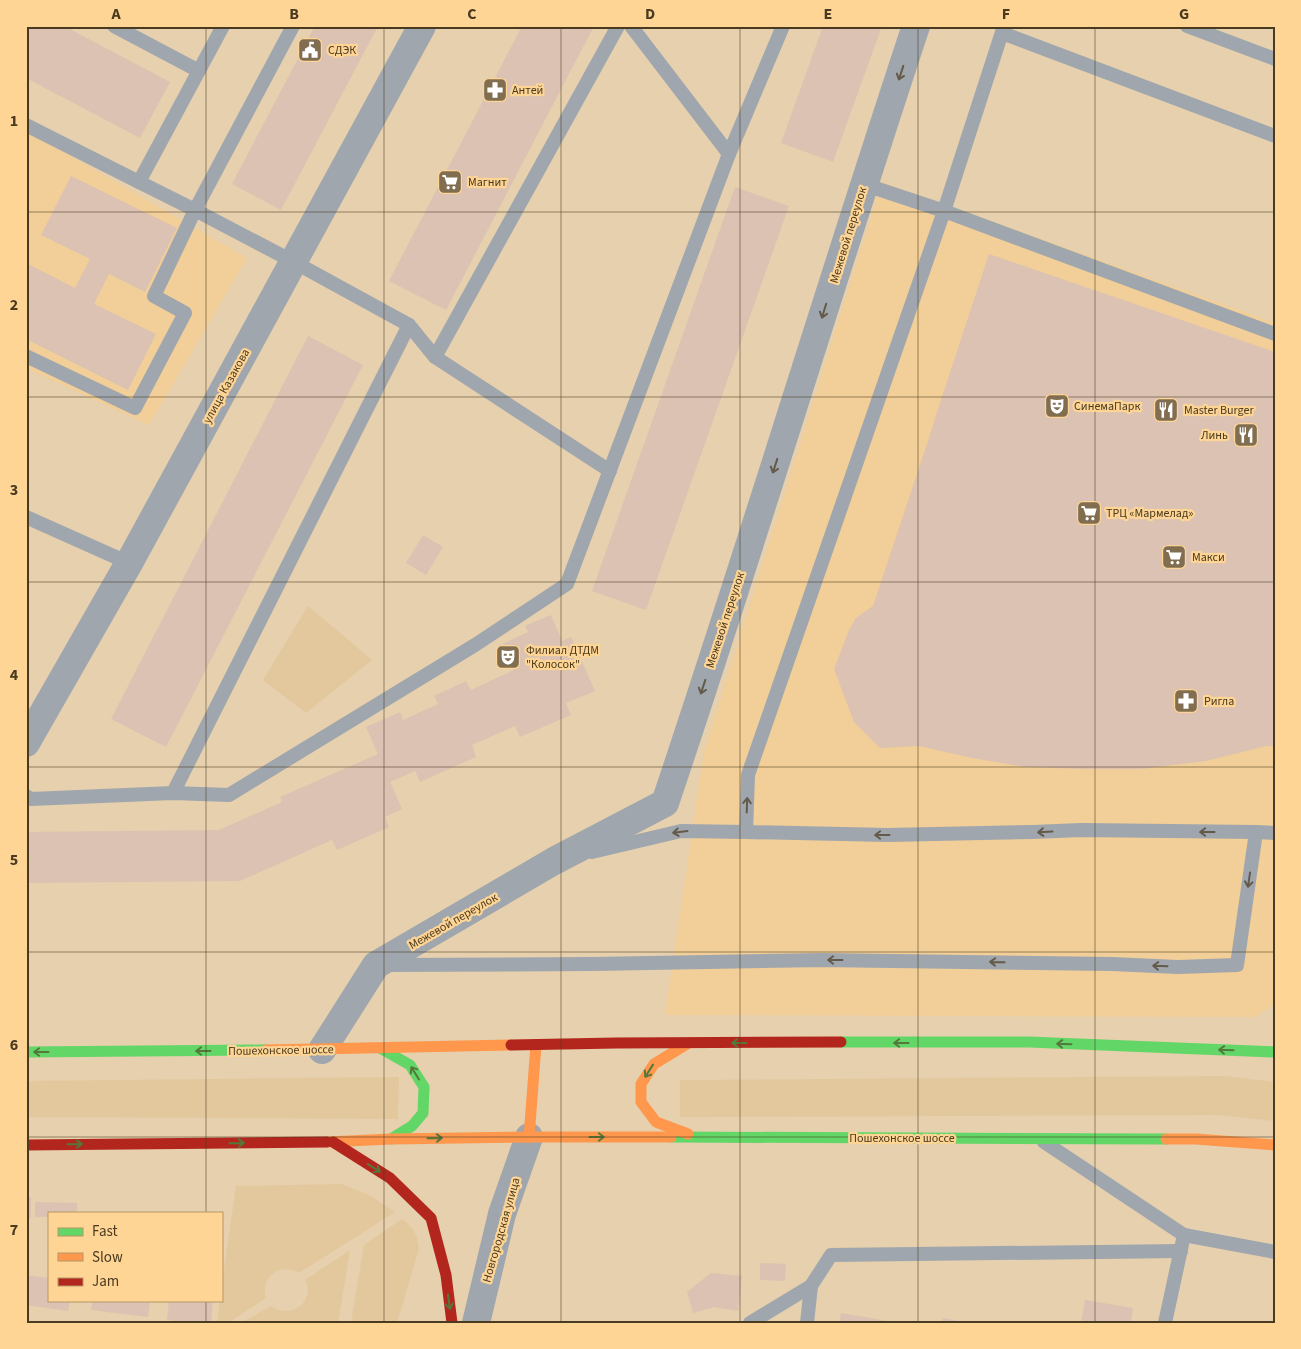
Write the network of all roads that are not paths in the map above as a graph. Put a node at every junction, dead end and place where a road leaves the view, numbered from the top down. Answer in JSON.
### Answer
{"nodes":[{"id":1,"x":114,"y":26,"type":"edge"},
{"id":2,"x":224,"y":26,"type":"edge"},
{"id":3,"x":293,"y":26,"type":"edge"},
{"id":4,"x":422,"y":26,"type":"edge"},
{"id":5,"x":618,"y":26,"type":"edge"},
{"id":6,"x":631,"y":26,"type":"edge"},
{"id":7,"x":783,"y":26,"type":"edge"},
{"id":8,"x":916,"y":26,"type":"edge"},
{"id":9,"x":1187,"y":26,"type":"edge"},
{"id":10,"x":1003,"y":30,"type":"edge"},
{"id":11,"x":1274,"y":57,"type":"edge"},
{"id":12,"x":198,"y":71,"type":"junction"},
{"id":13,"x":26,"y":124,"type":"edge"},
{"id":14,"x":1275,"y":136,"type":"edge"},
{"id":15,"x":729,"y":154,"type":"junction"},
{"id":16,"x":139,"y":182,"type":"junction"},
{"id":17,"x":863,"y":184,"type":"junction"},
{"id":18,"x":195,"y":210,"type":"junction"},
{"id":19,"x":944,"y":211,"type":"junction"},
{"id":20,"x":294,"y":262,"type":"junction"},
{"id":21,"x":409,"y":325,"type":"junction"},
{"id":22,"x":1275,"y":334,"type":"edge"},
{"id":23,"x":26,"y":356,"type":"edge"},
{"id":24,"x":435,"y":357,"type":"junction"},
{"id":25,"x":610,"y":471,"type":"junction"},
{"id":26,"x":26,"y":517,"type":"edge"},
{"id":27,"x":129,"y":563,"type":"junction"},
{"id":28,"x":26,"y":743,"type":"edge"},
{"id":29,"x":173,"y":793,"type":"junction"},
{"id":30,"x":26,"y":796,"type":"edge"},
{"id":31,"x":746,"y":832,"type":"junction"},
{"id":32,"x":1256,"y":832,"type":"junction"},
{"id":33,"x":1275,"y":833,"type":"edge"},
{"id":34,"x":554,"y":861,"type":"junction"},
{"id":35,"x":376,"y":965,"type":"junction"},
{"id":36,"x":689,"y":1043,"type":"junction"},
{"id":37,"x":536,"y":1045,"type":"junction"},
{"id":38,"x":380,"y":1048,"type":"junction"},
{"id":39,"x":322,"y":1050,"type":"junction"},
{"id":40,"x":26,"y":1052,"type":"edge"},
{"id":41,"x":1275,"y":1052,"type":"edge"},
{"id":42,"x":529,"y":1137,"type":"junction"},
{"id":43,"x":697,"y":1138,"type":"junction"},
{"id":44,"x":391,"y":1139,"type":"junction"},
{"id":45,"x":1040,"y":1139,"type":"junction"},
{"id":46,"x":333,"y":1142,"type":"junction"},
{"id":47,"x":26,"y":1145,"type":"edge"},
{"id":48,"x":1275,"y":1145,"type":"edge"},
{"id":49,"x":1184,"y":1235,"type":"junction"},
{"id":50,"x":1180,"y":1251,"type":"junction"},
{"id":51,"x":1275,"y":1252,"type":"edge"},
{"id":52,"x":811,"y":1286,"type":"junction"},
{"id":53,"x":452,"y":1323,"type":"edge"},
{"id":54,"x":476,"y":1323,"type":"edge"},
{"id":55,"x":750,"y":1323,"type":"edge"},
{"id":56,"x":807,"y":1323,"type":"edge"},
{"id":57,"x":1165,"y":1323,"type":"edge"}],
"edges":[{"from":1,"to":12,"type":"lane"},
{"from":2,"to":12,"type":"lane"},
{"from":3,"to":18,"type":"lane"},
{"from":4,"to":20,"type":"street","name":"улица Казакова"},
{"from":5,"to":24,"type":"lane"},
{"from":6,"to":15,"type":"lane"},
{"from":7,"to":15,"type":"lane"},
{"from":8,"to":17,"type":"street","name":"Межевой переулок","one_way":true},
{"from":9,"to":11,"type":"lane"},
{"from":10,"to":14,"type":"lane"},
{"from":10,"to":19,"type":"lane"},
{"from":12,"to":16,"type":"lane"},
{"from":13,"to":16,"type":"lane"},
{"from":15,"to":25,"type":"lane"},
{"from":16,"to":18,"type":"lane"},
{"from":17,"to":19,"type":"lane"},
{"from":17,"to":34,"type":"street","name":"Межевой переулок","one_way":true},
{"from":18,"to":20,"type":"lane"},
{"from":18,"to":23,"type":"lane"},
{"from":19,"to":22,"type":"lane"},
{"from":31,"to":19,"type":"lane","one_way":true},
{"from":20,"to":21,"type":"lane"},
{"from":20,"to":27,"type":"street","name":"улица Казакова"},
{"from":21,"to":24,"type":"lane"},
{"from":21,"to":29,"type":"lane"},
{"from":24,"to":25,"type":"lane"},
{"from":25,"to":29,"type":"lane"},
{"from":26,"to":27,"type":"lane"},
{"from":27,"to":28,"type":"street","name":"улица Казакова"},
{"from":29,"to":30,"type":"lane"},
{"from":32,"to":31,"type":"lane","one_way":true},
{"from":31,"to":34,"type":"lane","one_way":true},
{"from":32,"to":33,"type":"lane"},
{"from":32,"to":35,"type":"lane","one_way":true},
{"from":34,"to":35,"type":"street","name":"Межевой переулок"},
{"from":35,"to":39,"type":"street","name":"Межевой переулок"},
{"from":36,"to":37,"type":"main road","name":"Пошехонское шоссе"},
{"from":41,"to":36,"type":"main road","name":"Пошехонское шоссе","one_way":true},
{"from":36,"to":43,"type":"main road","one_way":true},
{"from":37,"to":38,"type":"main road","name":"Пошехонское шоссе"},
{"from":37,"to":42,"type":"main road"},
{"from":38,"to":39,"type":"main road","name":"Пошехонское шоссе"},
{"from":44,"to":38,"type":"main road","one_way":true},
{"from":39,"to":40,"type":"main road","name":"Пошехонское шоссе","one_way":true},
{"from":42,"to":43,"type":"main road","name":"Пошехонское шоссе","one_way":true},
{"from":44,"to":42,"type":"main road","name":"Пошехонское шоссе","one_way":true},
{"from":42,"to":54,"type":"street","name":"Новгородская улица"},
{"from":43,"to":45,"type":"main road","name":"Пошехонское шоссе"},
{"from":44,"to":46,"type":"main road","name":"Пошехонское шоссе"},
{"from":45,"to":48,"type":"main road","name":"Пошехонское шоссе"},
{"from":45,"to":49,"type":"lane"},
{"from":47,"to":46,"type":"main road","name":"Пошехонское шоссе","one_way":true},
{"from":46,"to":53,"type":"main road","one_way":true},
{"from":49,"to":50,"type":"lane"},
{"from":49,"to":51,"type":"lane"},
{"from":50,"to":52,"type":"lane"},
{"from":50,"to":57,"type":"lane"},
{"from":52,"to":55,"type":"lane"},
{"from":52,"to":56,"type":"lane"}]}
